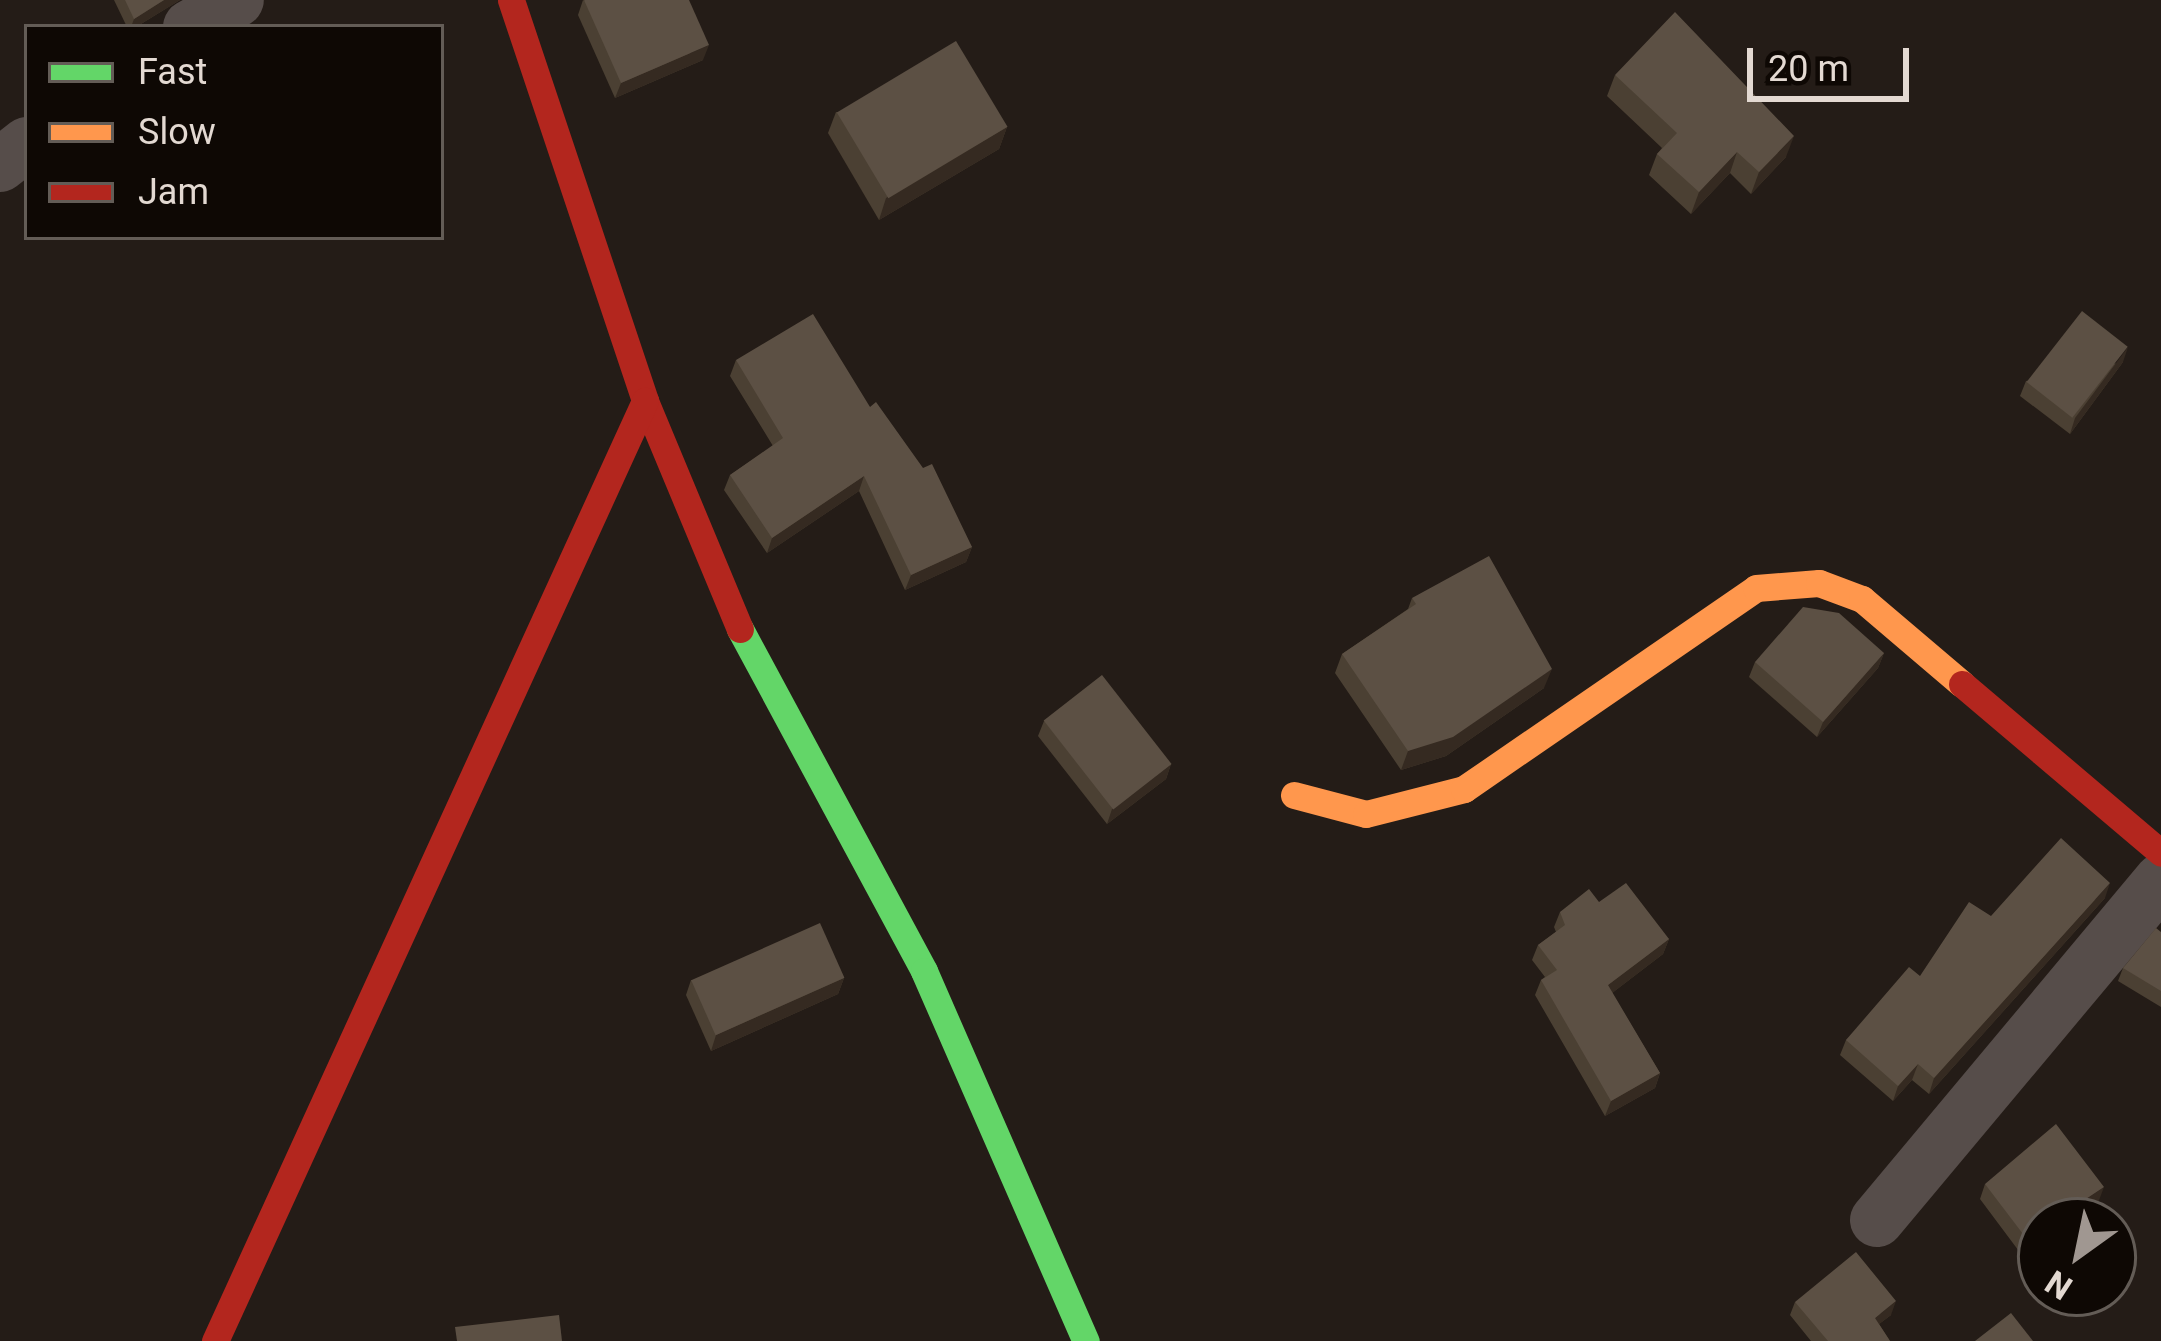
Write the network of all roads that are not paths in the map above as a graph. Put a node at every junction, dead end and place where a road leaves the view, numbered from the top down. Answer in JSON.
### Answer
{"nodes":[{"id":1,"x":237,"y":0,"type":"edge"},
{"id":2,"x":511,"y":0,"type":"edge"},
{"id":3,"x":195,"y":24,"type":"edge"},
{"id":4,"x":24,"y":146,"type":"edge"},
{"id":5,"x":0,"y":165,"type":"edge"},
{"id":6,"x":645,"y":401,"type":"junction"},
{"id":7,"x":1294,"y":795,"type":"dead end"},
{"id":8,"x":2161,"y":853,"type":"edge"},
{"id":9,"x":2161,"y":880,"type":"edge"},
{"id":10,"x":1877,"y":1220,"type":"dead end"},
{"id":11,"x":215,"y":1341,"type":"edge"},
{"id":12,"x":1086,"y":1341,"type":"edge"}],
"edges":[{"from":1,"to":3,"type":"street"},
{"from":2,"to":6,"type":"street"},
{"from":4,"to":5,"type":"street"},
{"from":6,"to":11,"type":"street"},
{"from":6,"to":12,"type":"street"},
{"from":7,"to":8,"type":"street"},
{"from":9,"to":10,"type":"street"}]}
